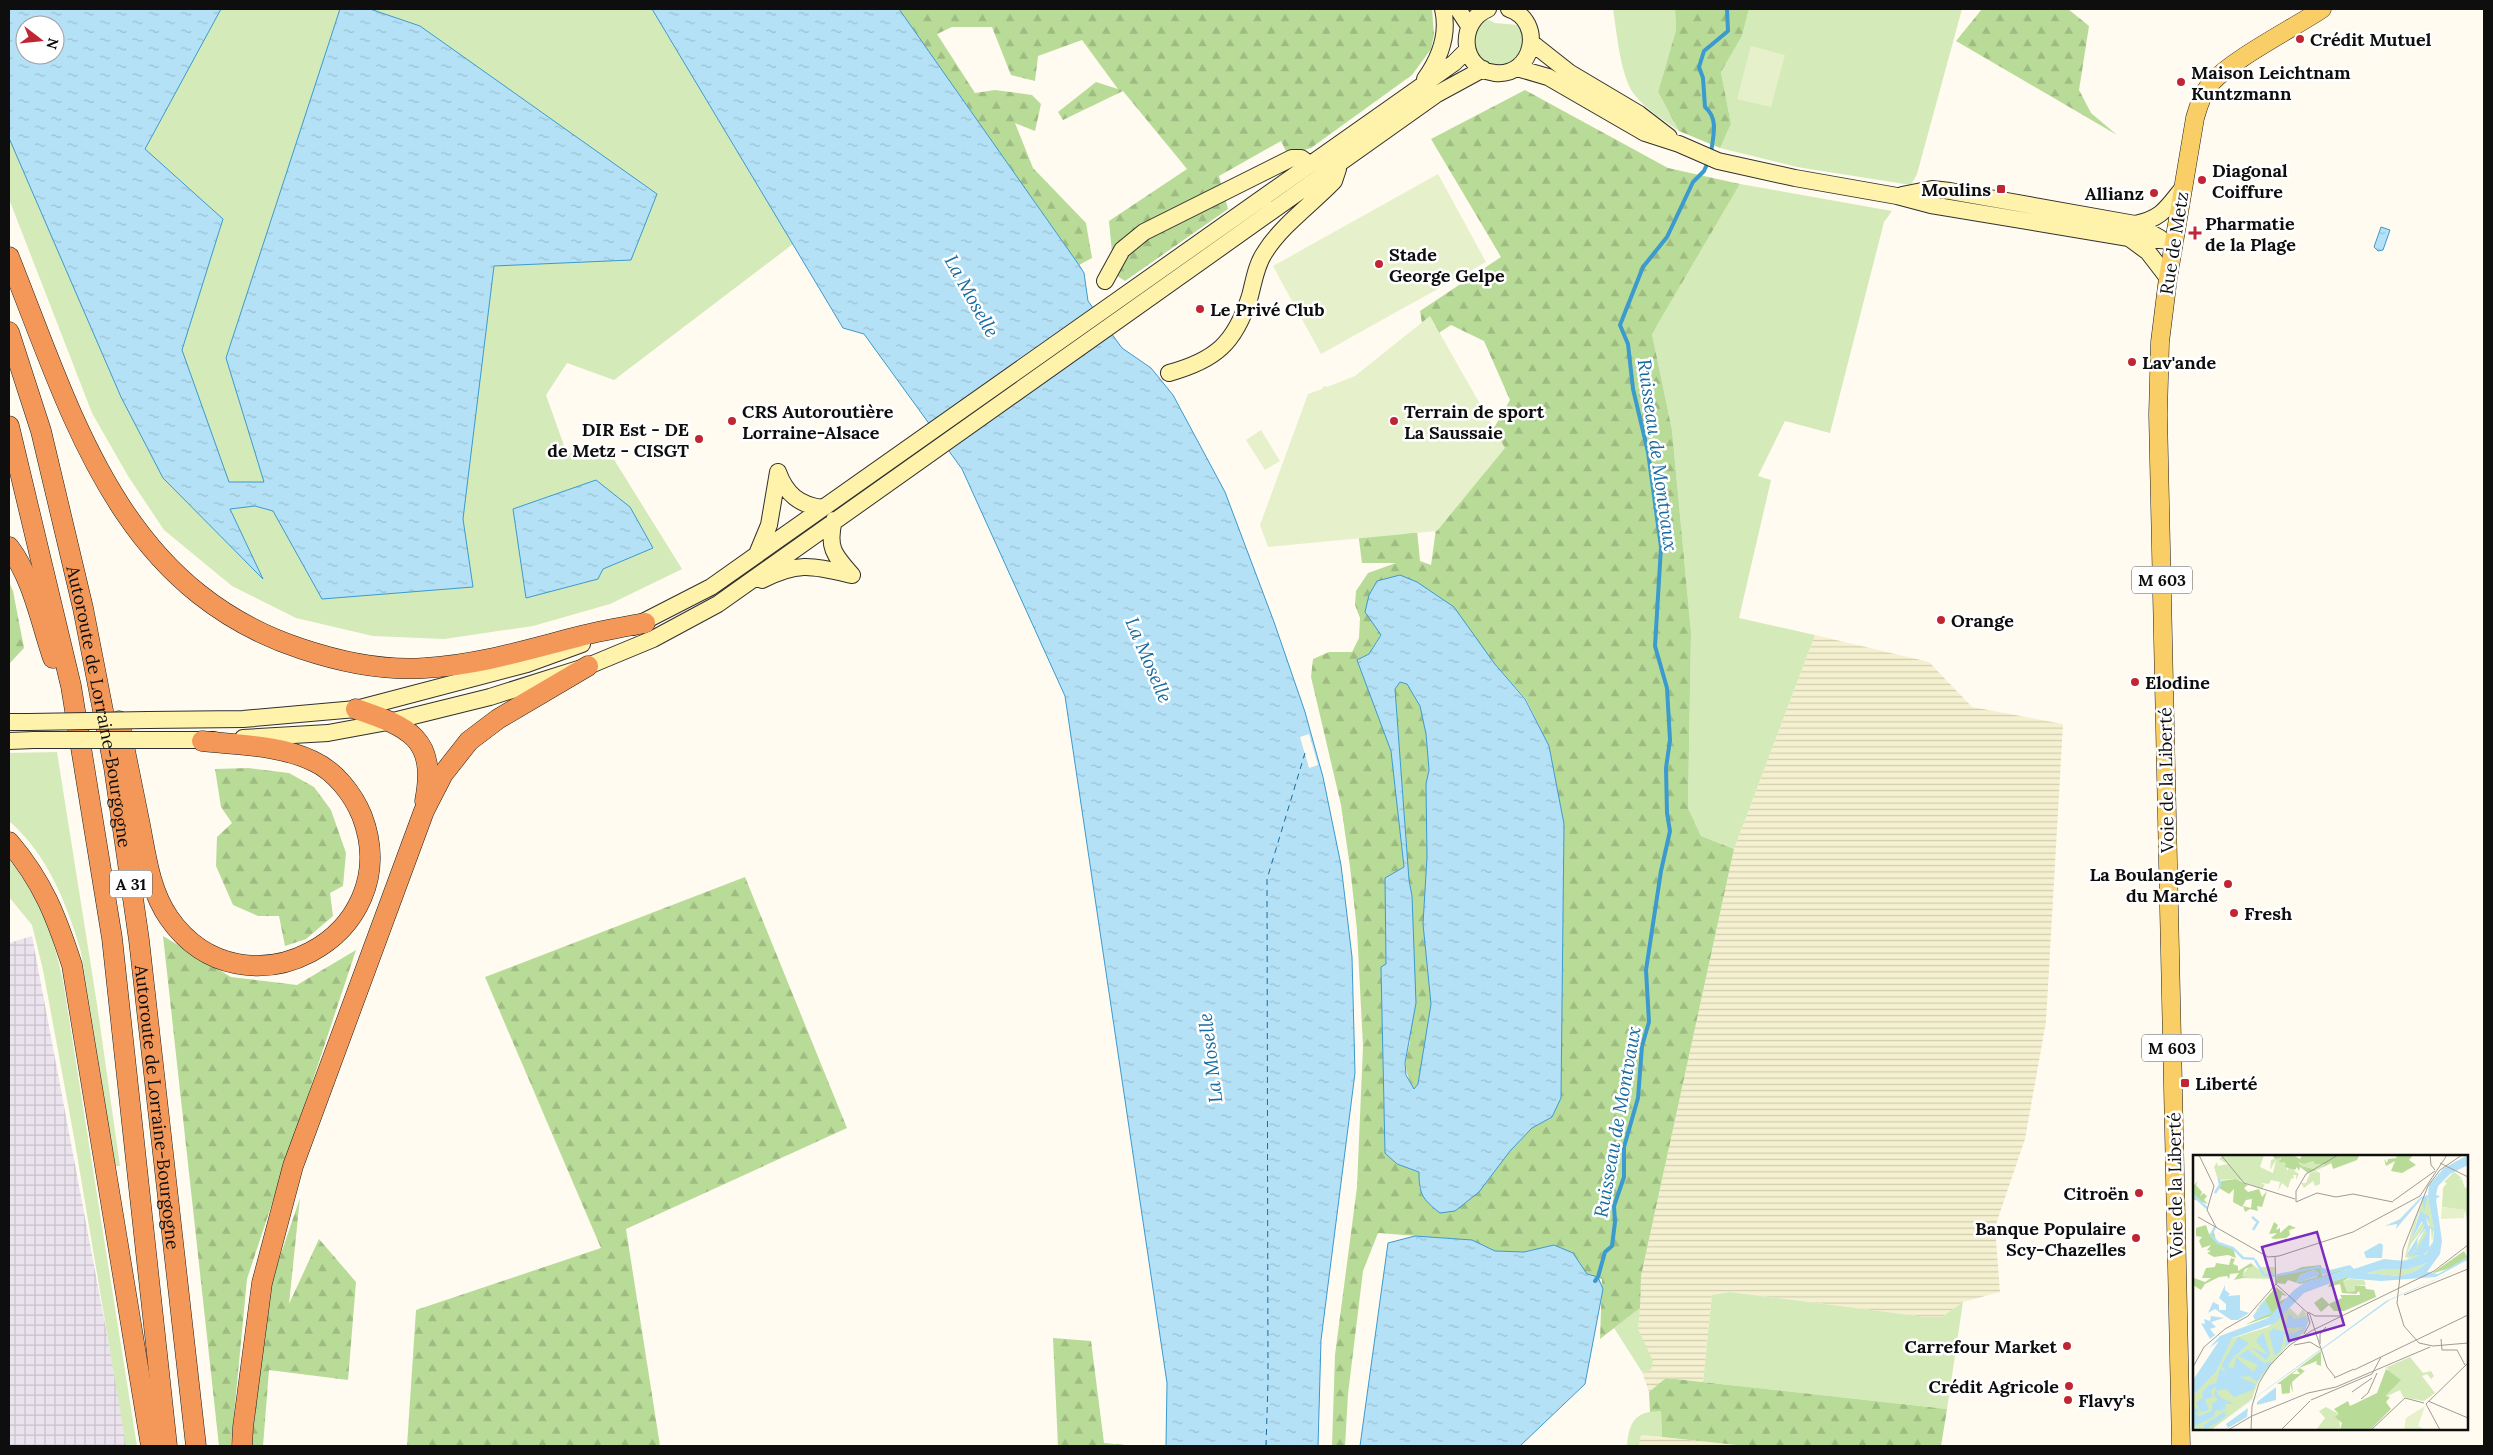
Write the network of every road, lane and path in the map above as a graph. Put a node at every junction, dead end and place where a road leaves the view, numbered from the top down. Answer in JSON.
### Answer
{"nodes":[{"id":1,"x":1443,"y":9,"type":"edge"},
{"id":2,"x":1458,"y":9,"type":"edge"},
{"id":3,"x":1488,"y":9,"type":"edge"},
{"id":4,"x":1509,"y":9,"type":"edge"},
{"id":5,"x":2322,"y":9,"type":"edge"},
{"id":6,"x":1469,"y":26,"type":"junction"},
{"id":7,"x":1532,"y":42,"type":"junction"},
{"id":8,"x":1467,"y":50,"type":"junction"},
{"id":9,"x":1517,"y":68,"type":"junction"},
{"id":10,"x":1483,"y":69,"type":"junction"},
{"id":11,"x":1421,"y":86,"type":"junction"},
{"id":12,"x":1679,"y":144,"type":"junction"},
{"id":13,"x":1309,"y":164,"type":"junction"},
{"id":14,"x":1336,"y":165,"type":"junction"},
{"id":15,"x":2182,"y":189,"type":"junction"},
{"id":16,"x":2132,"y":231,"type":"junction"},
{"id":17,"x":2167,"y":240,"type":"junction"},
{"id":18,"x":9,"y":257,"type":"edge"},
{"id":19,"x":1188,"y":260,"type":"junction"},
{"id":20,"x":2168,"y":278,"type":"junction"},
{"id":21,"x":1104,"y":281,"type":"dead end"},
{"id":22,"x":9,"y":332,"type":"edge"},
{"id":23,"x":1169,"y":373,"type":"dead end"},
{"id":24,"x":2158,"y":414,"type":"joint"},
{"id":25,"x":9,"y":426,"type":"edge"},
{"id":26,"x":41,"y":431,"type":"junction"},
{"id":27,"x":843,"y":504,"type":"junction"},
{"id":28,"x":823,"y":508,"type":"junction"},
{"id":29,"x":834,"y":520,"type":"junction"},
{"id":30,"x":9,"y":547,"type":"edge"},
{"id":31,"x":757,"y":554,"type":"junction"},
{"id":32,"x":718,"y":604,"type":"junction"},
{"id":33,"x":645,"y":623,"type":"junction"},
{"id":34,"x":588,"y":666,"type":"junction"},
{"id":35,"x":71,"y":686,"type":"junction"},
{"id":36,"x":356,"y":709,"type":"junction"},
{"id":37,"x":393,"y":721,"type":"junction"},
{"id":38,"x":9,"y":722,"type":"edge"},
{"id":39,"x":9,"y":741,"type":"edge"},
{"id":40,"x":202,"y":741,"type":"junction"},
{"id":41,"x":424,"y":811,"type":"junction"},
{"id":42,"x":9,"y":842,"type":"edge"},
{"id":43,"x":151,"y":1446,"type":"edge"},
{"id":44,"x":167,"y":1446,"type":"edge"},
{"id":45,"x":196,"y":1446,"type":"edge"},
{"id":46,"x":242,"y":1446,"type":"edge"},
{"id":47,"x":2181,"y":1446,"type":"edge"}],
"edges":[{"from":1,"to":11,"type":"main road"},
{"from":2,"to":6,"type":"main road"},
{"from":3,"to":6,"type":"main road"},
{"from":4,"to":7,"type":"main road"},
{"from":5,"to":15,"type":"main road","name":"Rue de Metz","number":"M 603"},
{"from":6,"to":8,"type":"main road"},
{"from":7,"to":9,"type":"main road"},
{"from":7,"to":12,"type":"main road"},
{"from":8,"to":10,"type":"main road"},
{"from":8,"to":11,"type":"main road"},
{"from":9,"to":10,"type":"main road"},
{"from":9,"to":12,"type":"main road"},
{"from":10,"to":14,"type":"main road"},
{"from":11,"to":13,"type":"main road"},
{"from":12,"to":16,"type":"main road"},
{"from":13,"to":19,"type":"main road"},
{"from":13,"to":21,"type":"main road"},
{"from":14,"to":19,"type":"main road"},
{"from":14,"to":23,"type":"main road"},
{"from":15,"to":16,"type":"main road"},
{"from":15,"to":17,"type":"main road","name":"Rue de Metz","number":"M 603"},
{"from":16,"to":17,"type":"main road"},
{"from":16,"to":20,"type":"main road"},
{"from":17,"to":20,"type":"main road","name":"Rue de Metz","number":"M 603"},
{"from":18,"to":33,"type":"highway"},
{"from":19,"to":27,"type":"main road"},
{"from":20,"to":24,"type":"main road","name":"Rue de Metz","number":"M 603"},
{"from":22,"to":26,"type":"highway","name":"Autoroute de Lorraine-Bourgogne","number":"A 31"},
{"from":24,"to":47,"type":"main road","name":"Voie de la Liberté","number":"M 603"},
{"from":25,"to":35,"type":"highway","name":"Autoroute de Lorraine-Bourgogne","number":"A 31"},
{"from":26,"to":40,"type":"highway"},
{"from":26,"to":45,"type":"highway","name":"Autoroute de Lorraine-Bourgogne","number":"A 31"},
{"from":27,"to":28,"type":"main road"},
{"from":27,"to":29,"type":"main road"},
{"from":28,"to":31,"type":"main road"},
{"from":28,"to":31,"type":"main road"},
{"from":29,"to":32,"type":"main road"},
{"from":29,"to":32,"type":"main road"},
{"from":30,"to":35,"type":"highway"},
{"from":31,"to":33,"type":"main road"},
{"from":32,"to":34,"type":"main road"},
{"from":33,"to":36,"type":"main road"},
{"from":34,"to":37,"type":"main road"},
{"from":34,"to":41,"type":"highway"},
{"from":35,"to":44,"type":"highway","name":"Autoroute de Lorraine-Bourgogne","number":"A 31"},
{"from":36,"to":37,"type":"highway"},
{"from":36,"to":38,"type":"main road","bridge":true},
{"from":37,"to":40,"type":"main road"},
{"from":37,"to":41,"type":"highway"},
{"from":39,"to":40,"type":"main road","bridge":true},
{"from":41,"to":46,"type":"highway"},
{"from":42,"to":43,"type":"highway"}]}
